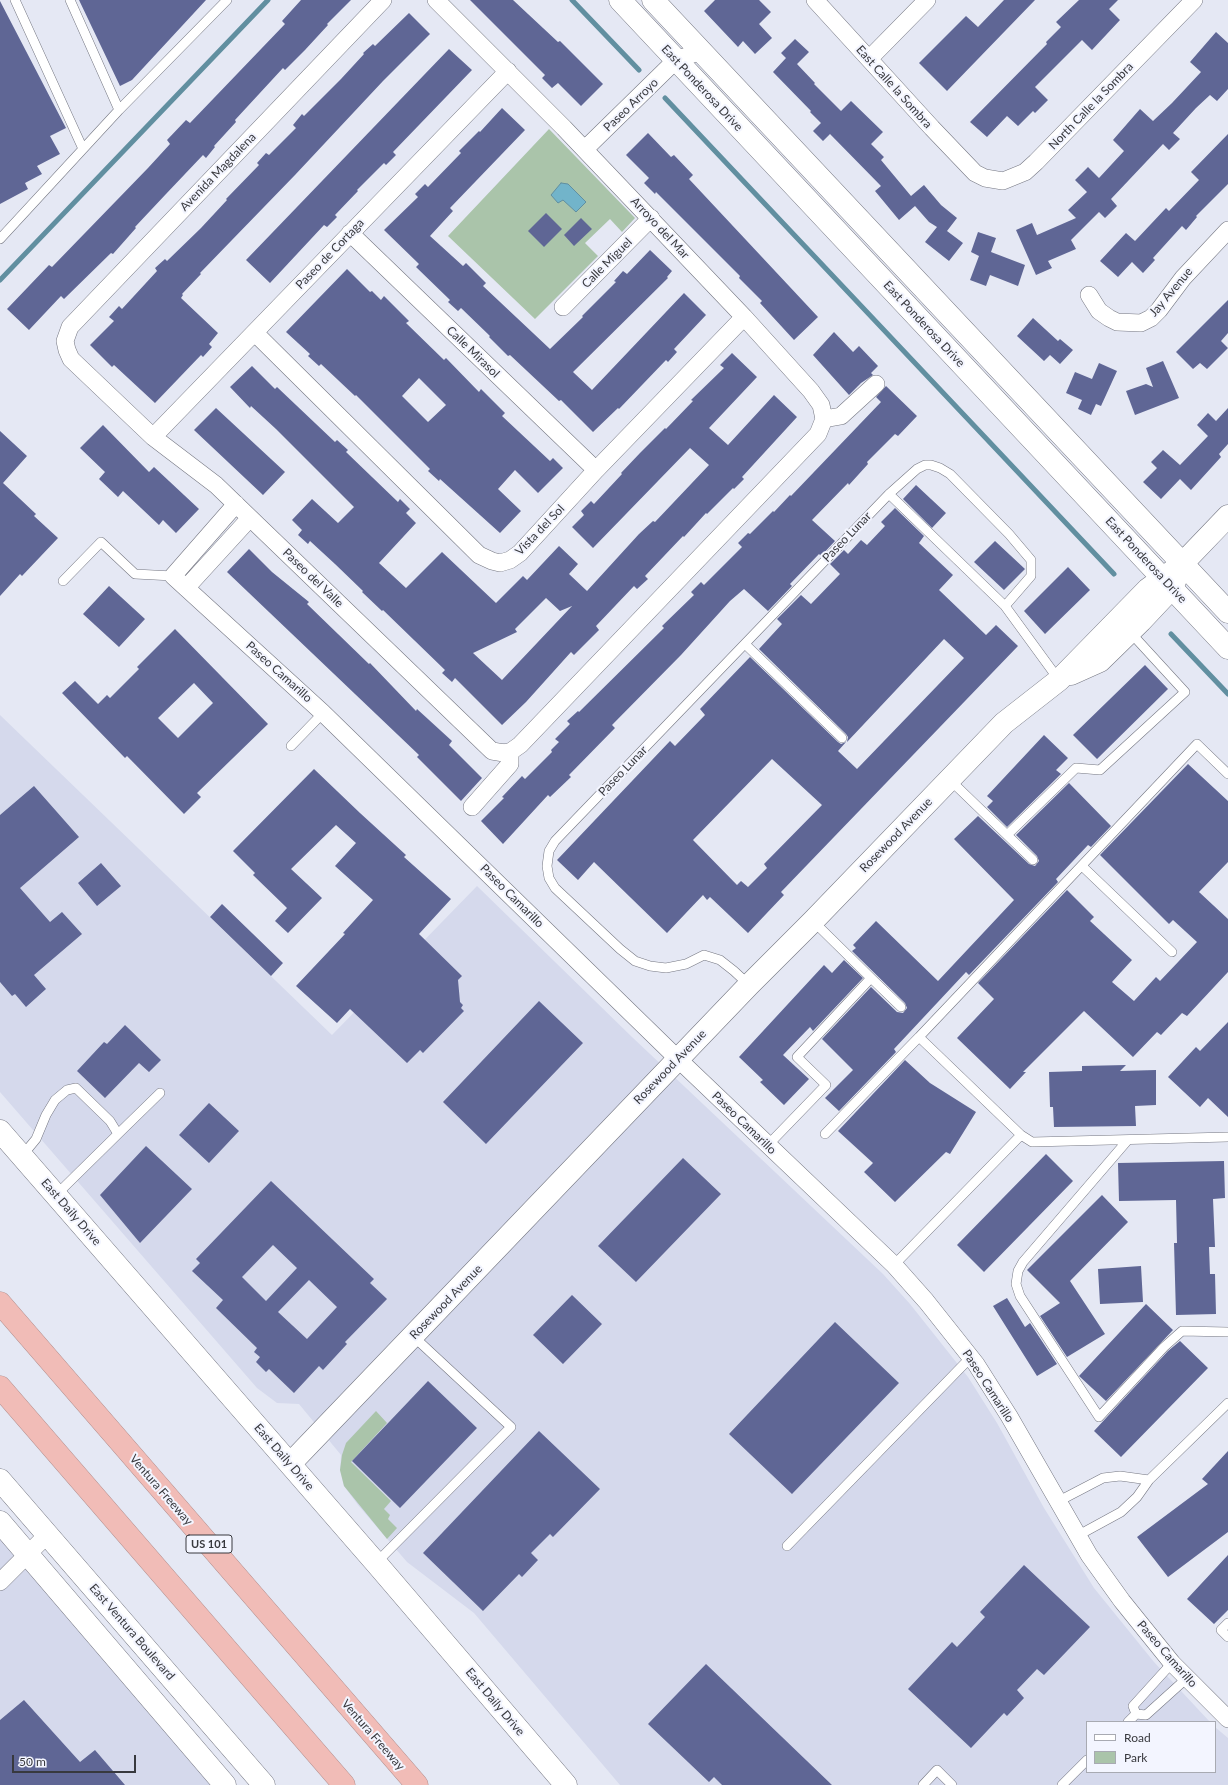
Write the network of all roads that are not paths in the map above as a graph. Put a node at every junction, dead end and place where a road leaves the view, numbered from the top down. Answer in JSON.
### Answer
{"nodes":[{"id":1,"x":15,"y":0,"type":"edge"},
{"id":2,"x":70,"y":0,"type":"edge"},
{"id":3,"x":227,"y":0,"type":"edge"},
{"id":4,"x":383,"y":0,"type":"edge"},
{"id":5,"x":436,"y":0,"type":"edge"},
{"id":6,"x":620,"y":0,"type":"edge"},
{"id":7,"x":653,"y":0,"type":"edge"},
{"id":8,"x":815,"y":0,"type":"edge"},
{"id":9,"x":927,"y":0,"type":"edge"},
{"id":10,"x":1194,"y":0,"type":"edge"},
{"id":11,"x":701,"y":51,"type":"junction"},
{"id":12,"x":869,"y":59,"type":"junction"},
{"id":13,"x":676,"y":60,"type":"junction"},
{"id":14,"x":508,"y":71,"type":"junction"},
{"id":15,"x":119,"y":110,"type":"junction"},
{"id":16,"x":83,"y":149,"type":"junction"},
{"id":17,"x":585,"y":149,"type":"junction"},
{"id":18,"x":975,"y":173,"type":"joint"},
{"id":19,"x":651,"y":218,"type":"junction"},
{"id":20,"x":1228,"y":230,"type":"edge"},
{"id":21,"x":350,"y":233,"type":"junction"},
{"id":22,"x":0,"y":239,"type":"edge"},
{"id":23,"x":1089,"y":295,"type":"dead end"},
{"id":24,"x":563,"y":307,"type":"dead end"},
{"id":25,"x":744,"y":317,"type":"junction"},
{"id":26,"x":255,"y":333,"type":"junction"},
{"id":27,"x":66,"y":350,"type":"joint"},
{"id":28,"x":876,"y":384,"type":"dead end"},
{"id":29,"x":824,"y":419,"type":"junction"},
{"id":30,"x":153,"y":437,"type":"junction"},
{"id":31,"x":596,"y":470,"type":"junction"},
{"id":32,"x":889,"y":494,"type":"junction"},
{"id":33,"x":236,"y":504,"type":"junction"},
{"id":34,"x":1228,"y":516,"type":"edge"},
{"id":35,"x":250,"y":518,"type":"junction"},
{"id":36,"x":1182,"y":564,"type":"junction"},
{"id":37,"x":173,"y":576,"type":"junction"},
{"id":38,"x":63,"y":581,"type":"dead end"},
{"id":39,"x":1167,"y":583,"type":"junction"},
{"id":40,"x":186,"y":588,"type":"junction"},
{"id":41,"x":1005,"y":606,"type":"junction"},
{"id":42,"x":1228,"y":612,"type":"edge"},
{"id":43,"x":1130,"y":632,"type":"junction"},
{"id":44,"x":745,"y":644,"type":"junction"},
{"id":45,"x":1228,"y":648,"type":"edge"},
{"id":46,"x":1059,"y":680,"type":"junction"},
{"id":47,"x":323,"y":713,"type":"junction"},
{"id":48,"x":842,"y":738,"type":"dead end"},
{"id":49,"x":291,"y":746,"type":"dead end"},
{"id":50,"x":510,"y":752,"type":"junction"},
{"id":51,"x":1228,"y":774,"type":"edge"},
{"id":52,"x":949,"y":779,"type":"junction"},
{"id":53,"x":472,"y":807,"type":"dead end"},
{"id":54,"x":1007,"y":835,"type":"junction"},
{"id":55,"x":1033,"y":860,"type":"dead end"},
{"id":56,"x":1082,"y":866,"type":"junction"},
{"id":57,"x":813,"y":921,"type":"junction"},
{"id":58,"x":1172,"y":952,"type":"dead end"},
{"id":59,"x":871,"y":978,"type":"junction"},
{"id":60,"x":749,"y":985,"type":"junction"},
{"id":61,"x":901,"y":1007,"type":"dead end"},
{"id":62,"x":919,"y":1037,"type":"junction"},
{"id":63,"x":678,"y":1060,"type":"junction"},
{"id":64,"x":160,"y":1093,"type":"dead end"},
{"id":65,"x":0,"y":1131,"type":"edge"},
{"id":66,"x":118,"y":1134,"type":"junction"},
{"id":67,"x":825,"y":1134,"type":"dead end"},
{"id":68,"x":1021,"y":1135,"type":"junction"},
{"id":69,"x":1228,"y":1137,"type":"edge"},
{"id":70,"x":1127,"y":1141,"type":"junction"},
{"id":71,"x":768,"y":1145,"type":"junction"},
{"id":72,"x":22,"y":1156,"type":"junction"},
{"id":73,"x":56,"y":1195,"type":"junction"},
{"id":74,"x":894,"y":1265,"type":"junction"},
{"id":75,"x":0,"y":1303,"type":"edge"},
{"id":76,"x":1228,"y":1332,"type":"edge"},
{"id":77,"x":413,"y":1336,"type":"junction"},
{"id":78,"x":971,"y":1357,"type":"junction"},
{"id":79,"x":0,"y":1387,"type":"edge"},
{"id":80,"x":1228,"y":1403,"type":"edge"},
{"id":81,"x":290,"y":1464,"type":"junction"},
{"id":82,"x":0,"y":1480,"type":"edge"},
{"id":83,"x":1149,"y":1480,"type":"junction"},
{"id":84,"x":1057,"y":1502,"type":"junction"},
{"id":85,"x":0,"y":1522,"type":"edge"},
{"id":86,"x":47,"y":1535,"type":"junction"},
{"id":87,"x":1077,"y":1536,"type":"junction"},
{"id":88,"x":787,"y":1546,"type":"dead end"},
{"id":89,"x":28,"y":1554,"type":"junction"},
{"id":90,"x":376,"y":1563,"type":"junction"},
{"id":91,"x":0,"y":1582,"type":"edge"},
{"id":92,"x":1228,"y":1623,"type":"edge"},
{"id":93,"x":1228,"y":1637,"type":"edge"},
{"id":94,"x":1172,"y":1662,"type":"junction"},
{"id":95,"x":1187,"y":1678,"type":"junction"},
{"id":96,"x":1136,"y":1714,"type":"junction"},
{"id":97,"x":1228,"y":1719,"type":"edge"},
{"id":98,"x":1129,"y":1721,"type":"edge"},
{"id":99,"x":1086,"y":1761,"type":"edge"},
{"id":100,"x":225,"y":1785,"type":"edge"},
{"id":101,"x":264,"y":1785,"type":"edge"},
{"id":102,"x":344,"y":1785,"type":"edge"},
{"id":103,"x":417,"y":1785,"type":"edge"},
{"id":104,"x":566,"y":1785,"type":"edge"},
{"id":105,"x":923,"y":1785,"type":"edge"},
{"id":106,"x":952,"y":1785,"type":"edge"},
{"id":107,"x":1062,"y":1785,"type":"edge"}],
"edges":[{"from":1,"to":16,"type":"lane"},
{"from":2,"to":15,"type":"lane"},
{"from":3,"to":15,"type":"lane"},
{"from":4,"to":27,"type":"street","name":"Avenida Magdalena"},
{"from":5,"to":14,"type":"street","name":"Arroyo del Mar"},
{"from":6,"to":13,"type":"main road","name":"East Ponderosa Drive"},
{"from":7,"to":11,"type":"main road","name":"East Ponderosa Drive"},
{"from":8,"to":12,"type":"street","name":"East Calle la Sombra"},
{"from":9,"to":12,"type":"street"},
{"from":10,"to":18,"type":"street","name":"North Calle la Sombra"},
{"from":11,"to":13,"type":"street"},
{"from":11,"to":36,"type":"main road","name":"East Ponderosa Drive"},
{"from":12,"to":18,"type":"street","name":"East Calle la Sombra"},
{"from":13,"to":17,"type":"street","name":"Paseo Arroyo"},
{"from":13,"to":39,"type":"main road","name":"East Ponderosa Drive"},
{"from":14,"to":17,"type":"street","name":"Arroyo del Mar"},
{"from":14,"to":21,"type":"street","name":"Paseo de Cortaga"},
{"from":15,"to":16,"type":"lane"},
{"from":16,"to":22,"type":"lane"},
{"from":17,"to":19,"type":"street","name":"Arroyo del Mar"},
{"from":19,"to":24,"type":"street","name":"Calle Miguel"},
{"from":19,"to":25,"type":"street","name":"Arroyo del Mar"},
{"from":20,"to":23,"type":"street","name":"Jay Avenue"},
{"from":21,"to":26,"type":"street","name":"Paseo de Cortaga"},
{"from":21,"to":31,"type":"street","name":"Calle Mirasol"},
{"from":25,"to":29,"type":"street","name":"Arroyo del Mar"},
{"from":25,"to":31,"type":"street","name":"Vista del Sol"},
{"from":26,"to":30,"type":"street","name":"Paseo de Cortaga"},
{"from":26,"to":31,"type":"street","name":"Vista del Sol"},
{"from":27,"to":30,"type":"street","name":"Paseo del Valle"},
{"from":28,"to":29,"type":"street"},
{"from":29,"to":50,"type":"street"},
{"from":30,"to":33,"type":"street","name":"Paseo del Valle"},
{"from":32,"to":41,"type":"lane"},
{"from":32,"to":41,"type":"lane","name":"Paseo Lunar"},
{"from":32,"to":44,"type":"lane","name":"Paseo Lunar"},
{"from":33,"to":35,"type":"street","name":"Paseo del Valle"},
{"from":33,"to":37,"type":"street"},
{"from":34,"to":36,"type":"main road","name":"Rosewood Avenue"},
{"from":35,"to":40,"type":"street"},
{"from":35,"to":50,"type":"street","name":"Paseo del Valle"},
{"from":36,"to":39,"type":"main road","name":"Rosewood Avenue"},
{"from":36,"to":42,"type":"main road","name":"East Ponderosa Drive"},
{"from":37,"to":38,"type":"lane"},
{"from":37,"to":40,"type":"street","name":"Paseo Camarillo"},
{"from":39,"to":43,"type":"main road","name":"Rosewood Avenue"},
{"from":39,"to":45,"type":"main road","name":"East Ponderosa Drive"},
{"from":39,"to":46,"type":"main road","name":"Rosewood Avenue"},
{"from":40,"to":47,"type":"street","name":"Paseo Camarillo"},
{"from":41,"to":46,"type":"lane"},
{"from":43,"to":46,"type":"main road","name":"Rosewood Avenue"},
{"from":43,"to":54,"type":"lane"},
{"from":44,"to":48,"type":"lane"},
{"from":44,"to":60,"type":"lane","name":"Paseo Lunar"},
{"from":46,"to":52,"type":"main road","name":"Rosewood Avenue"},
{"from":47,"to":49,"type":"lane"},
{"from":47,"to":63,"type":"street","name":"Paseo Camarillo"},
{"from":50,"to":53,"type":"street"},
{"from":51,"to":56,"type":"lane"},
{"from":52,"to":54,"type":"lane"},
{"from":52,"to":57,"type":"main road","name":"Rosewood Avenue"},
{"from":54,"to":55,"type":"lane"},
{"from":56,"to":58,"type":"lane"},
{"from":56,"to":62,"type":"lane"},
{"from":57,"to":59,"type":"lane"},
{"from":57,"to":60,"type":"main road","name":"Rosewood Avenue"},
{"from":59,"to":61,"type":"lane"},
{"from":59,"to":71,"type":"lane"},
{"from":60,"to":63,"type":"main road","name":"Rosewood Avenue"},
{"from":62,"to":67,"type":"lane"},
{"from":62,"to":68,"type":"lane"},
{"from":63,"to":71,"type":"street","name":"Paseo Camarillo"},
{"from":63,"to":77,"type":"main road","name":"Rosewood Avenue"},
{"from":64,"to":66,"type":"lane"},
{"from":65,"to":72,"type":"main road","name":"East Daily Drive"},
{"from":66,"to":72,"type":"lane"},
{"from":66,"to":73,"type":"lane"},
{"from":68,"to":70,"type":"lane"},
{"from":68,"to":74,"type":"lane"},
{"from":69,"to":70,"type":"lane"},
{"from":70,"to":76,"type":"lane"},
{"from":71,"to":74,"type":"street","name":"Paseo Camarillo"},
{"from":72,"to":73,"type":"main road","name":"East Daily Drive"},
{"from":73,"to":81,"type":"main road","name":"East Daily Drive"},
{"from":74,"to":78,"type":"street","name":"Paseo Camarillo"},
{"from":75,"to":103,"type":"highway","name":"Ventura Freeway","number":"US 101"},
{"from":77,"to":81,"type":"main road","name":"Rosewood Avenue"},
{"from":77,"to":90,"type":"lane"},
{"from":78,"to":84,"type":"street","name":"Paseo Camarillo"},
{"from":78,"to":88,"type":"lane"},
{"from":79,"to":102,"type":"highway"},
{"from":80,"to":83,"type":"lane"},
{"from":81,"to":90,"type":"main road","name":"East Daily Drive"},
{"from":82,"to":86,"type":"main road","name":"East Ventura Boulevard"},
{"from":83,"to":84,"type":"lane"},
{"from":83,"to":87,"type":"lane"},
{"from":84,"to":87,"type":"street","name":"Paseo Camarillo"},
{"from":85,"to":89,"type":"main road"},
{"from":86,"to":89,"type":"street"},
{"from":86,"to":101,"type":"main road","name":"East Ventura Boulevard"},
{"from":87,"to":94,"type":"street","name":"Paseo Camarillo"},
{"from":89,"to":91,"type":"street"},
{"from":89,"to":100,"type":"main road"},
{"from":90,"to":104,"type":"main road","name":"East Daily Drive"},
{"from":92,"to":93,"type":"lane"},
{"from":94,"to":95,"type":"street","name":"Paseo Camarillo"},
{"from":94,"to":96,"type":"lane"},
{"from":95,"to":96,"type":"lane"},
{"from":95,"to":97,"type":"street","name":"Paseo Camarillo"},
{"from":96,"to":98,"type":"lane"},
{"from":99,"to":107,"type":"lane"},
{"from":105,"to":106,"type":"lane"}]}
